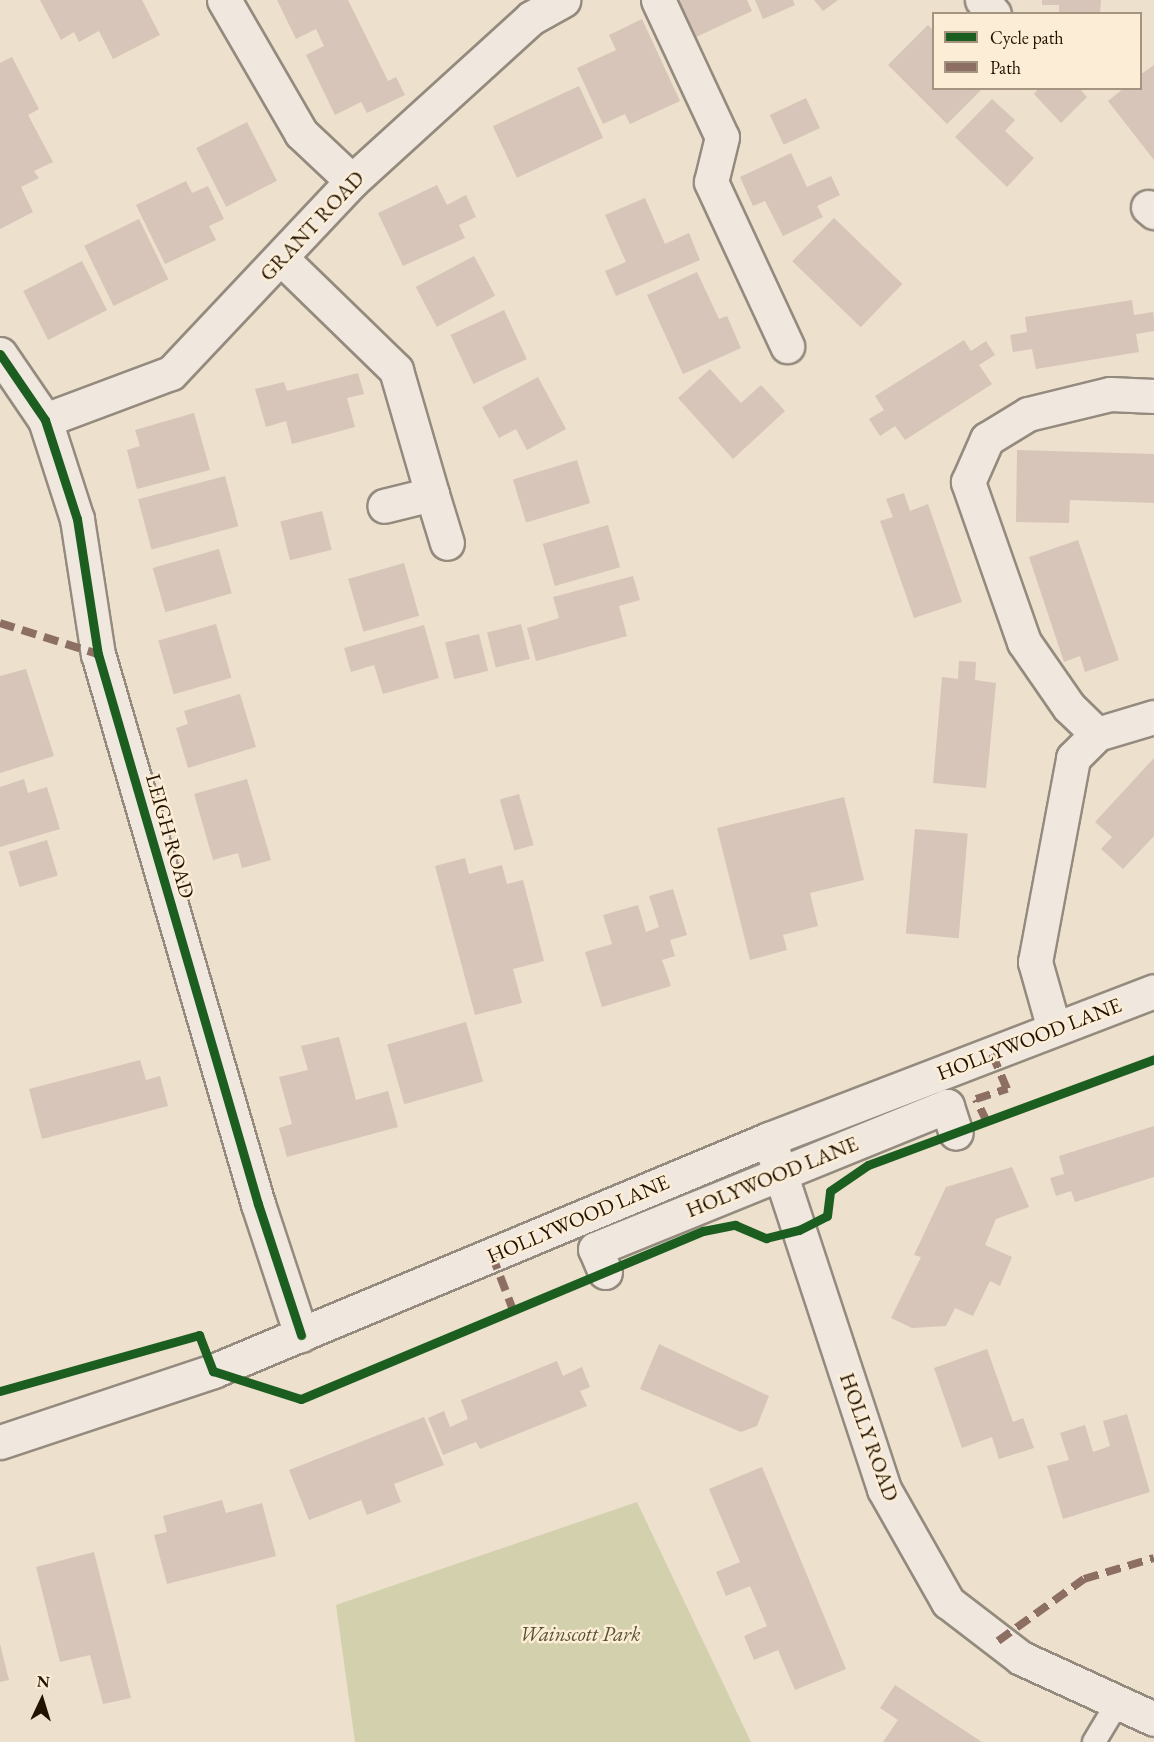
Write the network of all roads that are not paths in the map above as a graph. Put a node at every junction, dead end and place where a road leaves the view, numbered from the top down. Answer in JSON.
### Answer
{"nodes":[{"id":1,"x":224,"y":0,"type":"edge"},
{"id":2,"x":563,"y":0,"type":"edge"},
{"id":3,"x":658,"y":0,"type":"edge"},
{"id":4,"x":982,"y":0,"type":"edge"},
{"id":5,"x":992,"y":12,"type":"edge"},
{"id":6,"x":352,"y":181,"type":"junction"},
{"id":7,"x":282,"y":259,"type":"junction"},
{"id":8,"x":787,"y":346,"type":"dead end"},
{"id":9,"x":0,"y":354,"type":"edge"},
{"id":10,"x":1154,"y":396,"type":"edge"},
{"id":11,"x":45,"y":420,"type":"junction"},
{"id":12,"x":432,"y":494,"type":"junction"},
{"id":13,"x":384,"y":506,"type":"dead end"},
{"id":14,"x":447,"y":543,"type":"dead end"},
{"id":15,"x":1154,"y":717,"type":"edge"},
{"id":16,"x":1097,"y":734,"type":"junction"},
{"id":17,"x":1154,"y":991,"type":"edge"},
{"id":18,"x":1054,"y":1029,"type":"junction"},
{"id":19,"x":956,"y":1133,"type":"dead end"},
{"id":20,"x":769,"y":1139,"type":"junction"},
{"id":21,"x":781,"y":1173,"type":"junction"},
{"id":22,"x":605,"y":1272,"type":"dead end"},
{"id":23,"x":301,"y":1335,"type":"junction"},
{"id":24,"x":0,"y":1442,"type":"edge"},
{"id":25,"x":1118,"y":1702,"type":"junction"},
{"id":26,"x":1154,"y":1719,"type":"edge"},
{"id":27,"x":1094,"y":1742,"type":"edge"}],
"edges":[{"from":1,"to":6,"type":"street"},
{"from":2,"to":6,"type":"street","name":"GRANT ROAD"},
{"from":3,"to":8,"type":"street"},
{"from":4,"to":5,"type":"street"},
{"from":6,"to":7,"type":"street","name":"GRANT ROAD"},
{"from":7,"to":11,"type":"street","name":"GRANT ROAD"},
{"from":7,"to":12,"type":"street"},
{"from":9,"to":11,"type":"street","name":"LEIGH ROAD"},
{"from":10,"to":16,"type":"street"},
{"from":11,"to":23,"type":"street","name":"LEIGH ROAD"},
{"from":12,"to":13,"type":"street"},
{"from":12,"to":14,"type":"street"},
{"from":15,"to":16,"type":"street"},
{"from":16,"to":18,"type":"street"},
{"from":17,"to":18,"type":"street","name":"HOLLYWOOD LANE"},
{"from":18,"to":20,"type":"street","name":"HOLLYWOOD LANE"},
{"from":19,"to":21,"type":"street","name":"HOLYWOOD LANE"},
{"from":20,"to":21,"type":"street","name":"HOLLY ROAD"},
{"from":20,"to":23,"type":"street","name":"HOLLYWOOD LANE"},
{"from":21,"to":22,"type":"street","name":"HOLYWOOD LANE"},
{"from":21,"to":25,"type":"street","name":"HOLLY ROAD"},
{"from":23,"to":24,"type":"street","name":"HOLLYWOOD LANE"},
{"from":25,"to":26,"type":"street","name":"HOLLY ROAD"},
{"from":25,"to":27,"type":"lane"}]}
